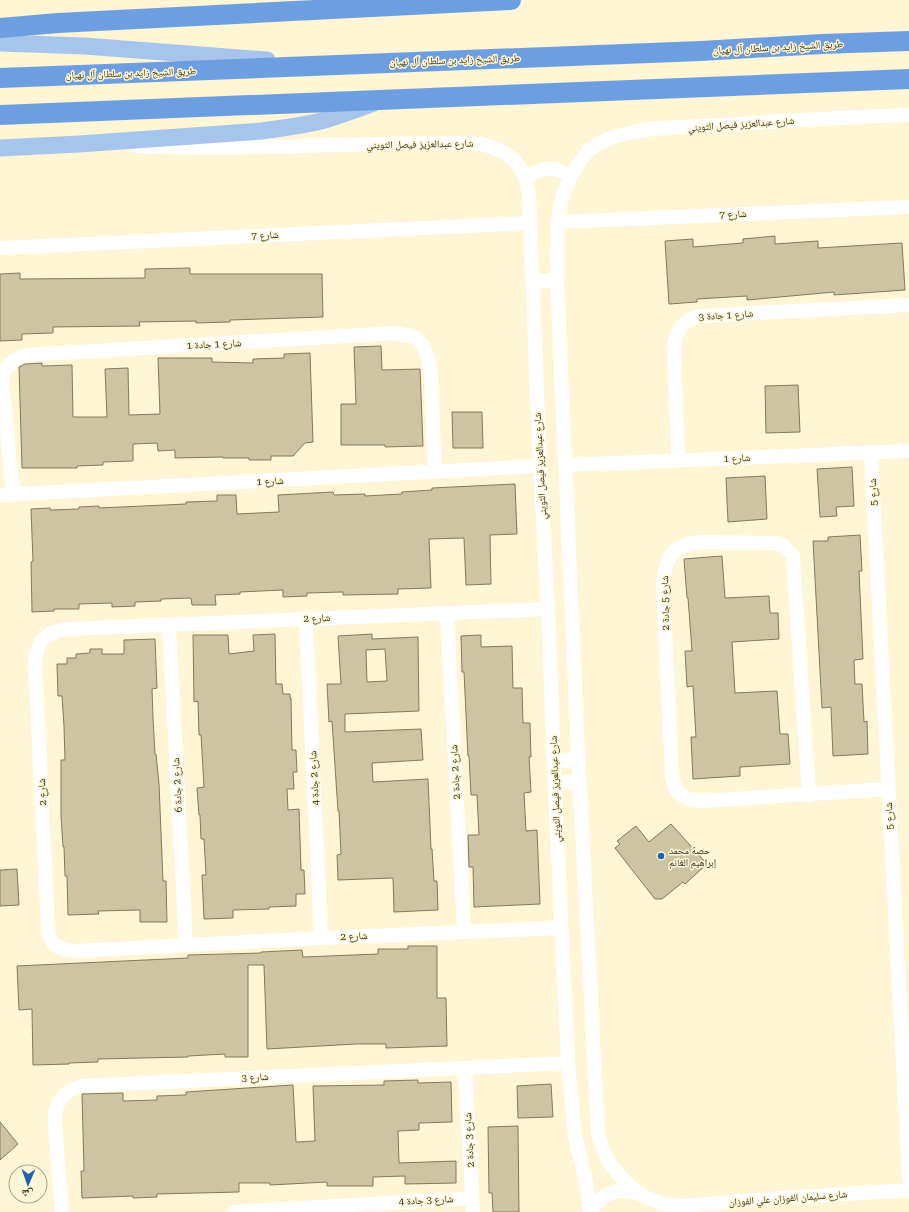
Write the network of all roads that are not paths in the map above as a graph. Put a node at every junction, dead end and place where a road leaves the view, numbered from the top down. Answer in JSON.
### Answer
{"nodes":[{"id":1,"x":511,"y":0,"type":"edge"},
{"id":2,"x":0,"y":18,"type":"edge"},
{"id":3,"x":23,"y":25,"type":"junction"},
{"id":4,"x":0,"y":28,"type":"edge"},
{"id":5,"x":909,"y":41,"type":"edge"},
{"id":6,"x":0,"y":43,"type":"edge"},
{"id":7,"x":333,"y":66,"type":"junction"},
{"id":8,"x":0,"y":78,"type":"edge"},
{"id":9,"x":909,"y":79,"type":"edge"},
{"id":10,"x":378,"y":101,"type":"junction"},
{"id":11,"x":0,"y":115,"type":"edge"},
{"id":12,"x":909,"y":115,"type":"edge"},
{"id":13,"x":79,"y":144,"type":"junction"},
{"id":14,"x":0,"y":148,"type":"edge"},
{"id":15,"x":570,"y":177,"type":"junction"},
{"id":16,"x":526,"y":180,"type":"junction"},
{"id":17,"x":909,"y":206,"type":"edge"},
{"id":18,"x":557,"y":222,"type":"junction"},
{"id":19,"x":529,"y":223,"type":"junction"},
{"id":20,"x":0,"y":248,"type":"edge"},
{"id":21,"x":557,"y":279,"type":"junction"},
{"id":22,"x":532,"y":280,"type":"junction"},
{"id":23,"x":909,"y":306,"type":"edge"},
{"id":24,"x":909,"y":451,"type":"edge"},
{"id":25,"x":871,"y":453,"type":"junction"},
{"id":26,"x":678,"y":460,"type":"junction"},
{"id":27,"x":566,"y":465,"type":"junction"},
{"id":28,"x":540,"y":466,"type":"junction"},
{"id":29,"x":434,"y":472,"type":"junction"},
{"id":30,"x":6,"y":494,"type":"edge"},
{"id":31,"x":548,"y":609,"type":"junction"},
{"id":32,"x":447,"y":613,"type":"junction"},
{"id":33,"x":306,"y":618,"type":"junction"},
{"id":34,"x":169,"y":626,"type":"junction"},
{"id":35,"x":578,"y":753,"type":"junction"},
{"id":36,"x":553,"y":755,"type":"junction"},
{"id":37,"x":888,"y":789,"type":"junction"},
{"id":38,"x":580,"y":791,"type":"junction"},
{"id":39,"x":555,"y":792,"type":"junction"},
{"id":40,"x":809,"y":795,"type":"junction"},
{"id":41,"x":561,"y":928,"type":"junction"},
{"id":42,"x":464,"y":932,"type":"junction"},
{"id":43,"x":321,"y":938,"type":"junction"},
{"id":44,"x":186,"y":945,"type":"junction"},
{"id":45,"x":568,"y":1063,"type":"junction"},
{"id":46,"x":465,"y":1068,"type":"junction"},
{"id":47,"x":909,"y":1178,"type":"edge"},
{"id":48,"x":909,"y":1190,"type":"edge"},
{"id":49,"x":643,"y":1196,"type":"junction"},
{"id":50,"x":472,"y":1198,"type":"junction"},
{"id":51,"x":767,"y":1205,"type":"edge"},
{"id":52,"x":62,"y":1212,"type":"edge"},
{"id":53,"x":235,"y":1212,"type":"edge"},
{"id":54,"x":473,"y":1212,"type":"edge"},
{"id":55,"x":591,"y":1212,"type":"edge"},
{"id":56,"x":657,"y":1212,"type":"edge"}],
"edges":[{"from":1,"to":3,"type":"highway"},
{"from":2,"to":3,"type":"highway"},
{"from":3,"to":4,"type":"highway"},
{"from":5,"to":7,"type":"highway","name":"طريق الشيخ زايد بن سلطان آل نهيان"},
{"from":6,"to":7,"type":"main road"},
{"from":7,"to":8,"type":"highway","name":"طريق الشيخ زايد بن سلطان آل نهيان"},
{"from":9,"to":10,"type":"highway"},
{"from":10,"to":11,"type":"highway"},
{"from":10,"to":13,"type":"main road"},
{"from":12,"to":15,"type":"street","name":"شارع عبدالعزيز فيصل الثويني"},
{"from":13,"to":14,"type":"main road"},
{"from":13,"to":16,"type":"street","name":"شارع عبدالعزيز فيصل الثويني"},
{"from":15,"to":16,"type":"street"},
{"from":15,"to":18,"type":"street","name":"شارع عبدالعزيز فيصل الثويني"},
{"from":16,"to":19,"type":"street","name":"شارع عبدالعزيز فيصل الثويني"},
{"from":17,"to":18,"type":"street","name":"شارع 7"},
{"from":18,"to":21,"type":"street","name":"شارع عبدالعزيز فيصل الثويني"},
{"from":19,"to":20,"type":"street","name":"شارع 7"},
{"from":19,"to":22,"type":"street","name":"شارع عبدالعزيز فيصل الثويني"},
{"from":21,"to":22,"type":"street"},
{"from":21,"to":27,"type":"street","name":"شارع عبدالعزيز فيصل الثويني"},
{"from":22,"to":28,"type":"street","name":"شارع عبدالعزيز فيصل الثويني"},
{"from":23,"to":26,"type":"street","name":"شارع 1 جادة 3"},
{"from":24,"to":25,"type":"street","name":"شارع 1"},
{"from":25,"to":26,"type":"street","name":"شارع 1"},
{"from":25,"to":37,"type":"street","name":"شارع 5"},
{"from":26,"to":27,"type":"street","name":"شارع 1"},
{"from":27,"to":35,"type":"street","name":"شارع عبدالعزيز فيصل الثويني"},
{"from":28,"to":29,"type":"street","name":"شارع 1"},
{"from":28,"to":31,"type":"street","name":"شارع عبدالعزيز فيصل الثويني"},
{"from":29,"to":30,"type":"street","name":"شارع 1"},
{"from":29,"to":30,"type":"street","name":"شارع 1 جادة 1"},
{"from":31,"to":32,"type":"street","name":"شارع 2"},
{"from":31,"to":36,"type":"street","name":"شارع عبدالعزيز فيصل الثويني"},
{"from":32,"to":33,"type":"street","name":"شارع 2"},
{"from":32,"to":42,"type":"street","name":"شارع 2 جادة 2"},
{"from":33,"to":34,"type":"street","name":"شارع 2"},
{"from":33,"to":43,"type":"street","name":"شارع 2 جادة 4"},
{"from":34,"to":44,"type":"street","name":"شارع 2 جادة 6"},
{"from":34,"to":44,"type":"street","name":"شارع 2"},
{"from":35,"to":36,"type":"street"},
{"from":35,"to":38,"type":"street","name":"شارع عبدالعزيز فيصل الثويني"},
{"from":36,"to":39,"type":"street","name":"شارع عبدالعزيز فيصل الثويني"},
{"from":37,"to":40,"type":"street","name":"شارع 5 جادة 2"},
{"from":37,"to":47,"type":"street","name":"شارع 5"},
{"from":38,"to":39,"type":"street"},
{"from":38,"to":49,"type":"street","name":"شارع عبدالعزيز فيصل الثويني"},
{"from":39,"to":41,"type":"street","name":"شارع عبدالعزيز فيصل الثويني"},
{"from":40,"to":40,"type":"street","name":"شارع 5 جادة 2"},
{"from":41,"to":42,"type":"street","name":"شارع 2"},
{"from":41,"to":45,"type":"street","name":"شارع عبدالعزيز فيصل الثويني"},
{"from":42,"to":43,"type":"street","name":"شارع 2"},
{"from":43,"to":44,"type":"street","name":"شارع 2"},
{"from":45,"to":46,"type":"street","name":"شارع 3"},
{"from":45,"to":55,"type":"street","name":"شارع عبدالعزيز فيصل الثويني"},
{"from":46,"to":50,"type":"street","name":"شارع 3 جادة 2"},
{"from":46,"to":52,"type":"street","name":"شارع 3"},
{"from":48,"to":51,"type":"street","name":"شارع سليمان الفوزان علي الفوزان"},
{"from":49,"to":51,"type":"street","name":"شارع سليمان الفوزان علي الفوزان"},
{"from":49,"to":55,"type":"street"},
{"from":49,"to":56,"type":"street"},
{"from":50,"to":53,"type":"street","name":"شارع 3 جادة 4"},
{"from":50,"to":54,"type":"street","name":"شارع 3 جادة 2"}]}
